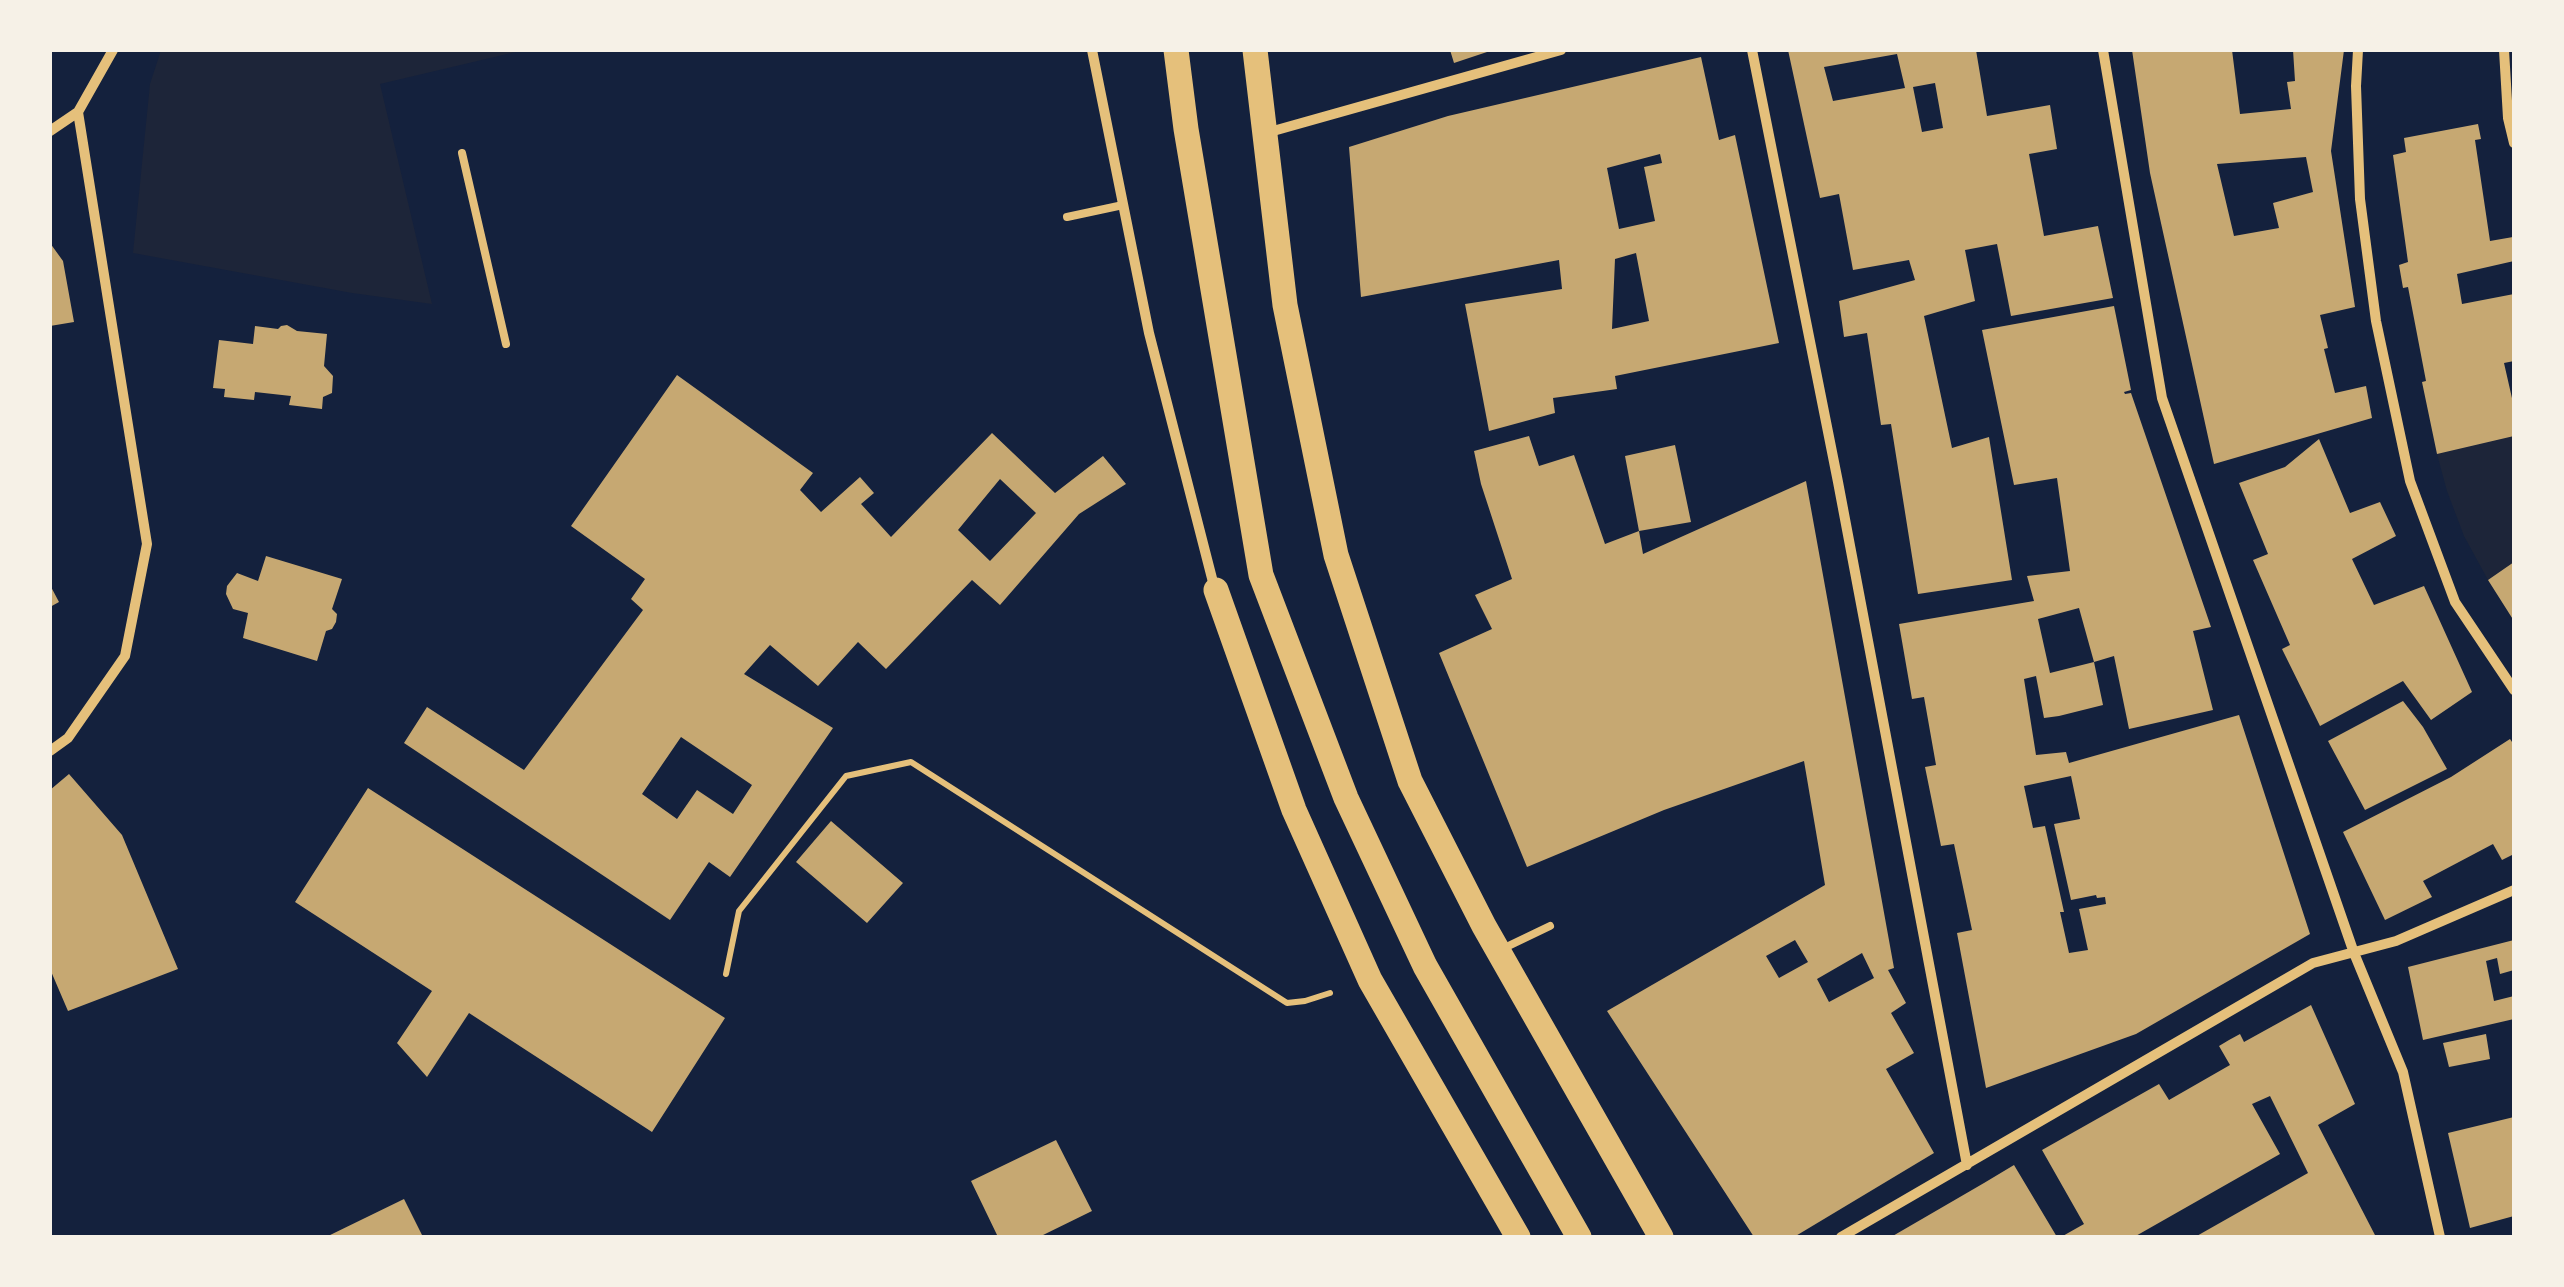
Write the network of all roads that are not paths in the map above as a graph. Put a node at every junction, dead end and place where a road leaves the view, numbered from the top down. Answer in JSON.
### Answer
{"nodes":[{"id":1,"x":113,"y":50,"type":"edge"},
{"id":2,"x":1092,"y":50,"type":"edge"},
{"id":3,"x":1176,"y":50,"type":"edge"},
{"id":4,"x":1255,"y":50,"type":"edge"},
{"id":5,"x":1561,"y":50,"type":"edge"},
{"id":6,"x":1752,"y":50,"type":"edge"},
{"id":7,"x":2103,"y":50,"type":"edge"},
{"id":8,"x":2358,"y":50,"type":"edge"},
{"id":9,"x":2504,"y":50,"type":"edge"},
{"id":10,"x":78,"y":112,"type":"junction"},
{"id":11,"x":50,"y":132,"type":"edge"},
{"id":12,"x":1265,"y":134,"type":"junction"},
{"id":13,"x":2514,"y":143,"type":"edge"},
{"id":14,"x":462,"y":153,"type":"dead end"},
{"id":15,"x":1123,"y":205,"type":"junction"},
{"id":16,"x":1067,"y":217,"type":"dead end"},
{"id":17,"x":506,"y":344,"type":"dead end"},
{"id":18,"x":1216,"y":590,"type":"joint"},
{"id":19,"x":2514,"y":690,"type":"edge"},
{"id":20,"x":50,"y":750,"type":"edge"},
{"id":21,"x":2514,"y":890,"type":"edge"},
{"id":22,"x":1550,"y":926,"type":"dead end"},
{"id":23,"x":1498,"y":951,"type":"junction"},
{"id":24,"x":2354,"y":953,"type":"junction"},
{"id":25,"x":1967,"y":1166,"type":"junction"},
{"id":26,"x":1518,"y":1237,"type":"edge"},
{"id":27,"x":1579,"y":1237,"type":"edge"},
{"id":28,"x":1661,"y":1237,"type":"edge"},
{"id":29,"x":1840,"y":1237,"type":"edge"},
{"id":30,"x":2440,"y":1237,"type":"edge"}],
"edges":[{"from":1,"to":10,"type":"street"},
{"from":2,"to":15,"type":"street"},
{"from":3,"to":27,"type":"main road"},
{"from":4,"to":12,"type":"main road"},
{"from":5,"to":12,"type":"street"},
{"from":6,"to":25,"type":"street"},
{"from":7,"to":24,"type":"street"},
{"from":8,"to":19,"type":"street"},
{"from":9,"to":13,"type":"street"},
{"from":10,"to":11,"type":"street"},
{"from":10,"to":20,"type":"street"},
{"from":12,"to":23,"type":"main road"},
{"from":14,"to":17,"type":"lane"},
{"from":15,"to":16,"type":"lane"},
{"from":15,"to":18,"type":"street"},
{"from":18,"to":26,"type":"main road"},
{"from":21,"to":24,"type":"street"},
{"from":22,"to":23,"type":"lane"},
{"from":23,"to":28,"type":"main road"},
{"from":24,"to":25,"type":"street"},
{"from":24,"to":30,"type":"street"},
{"from":25,"to":29,"type":"street"}]}
